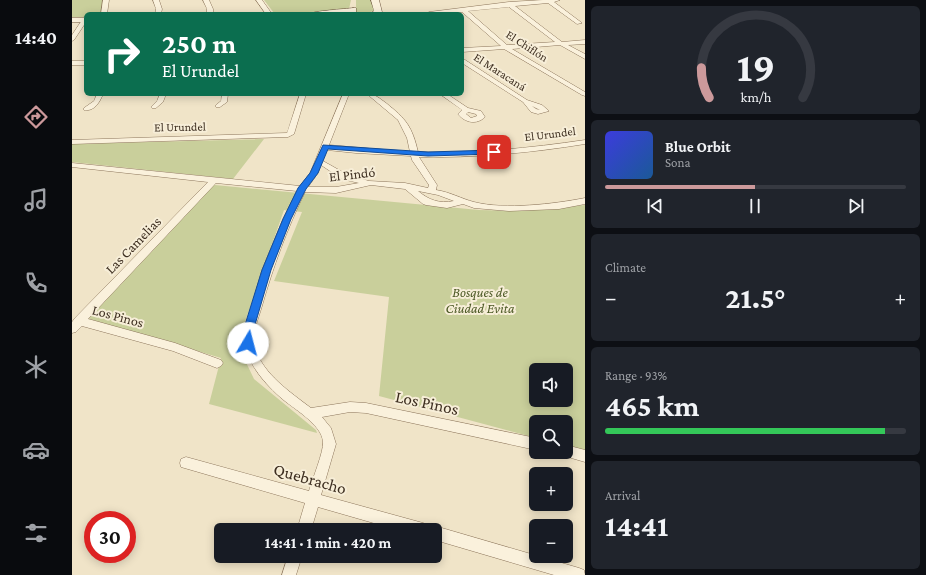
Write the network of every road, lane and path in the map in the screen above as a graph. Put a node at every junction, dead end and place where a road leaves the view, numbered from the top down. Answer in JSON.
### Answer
{"nodes":[{"id":1,"x":106,"y":0,"type":"edge"},
{"id":2,"x":156,"y":0,"type":"edge"},
{"id":3,"x":206,"y":0,"type":"edge"},
{"id":4,"x":259,"y":0,"type":"edge"},
{"id":5,"x":354,"y":0,"type":"edge"},
{"id":6,"x":375,"y":0,"type":"edge"},
{"id":7,"x":504,"y":0,"type":"edge"},
{"id":8,"x":557,"y":0,"type":"edge"},
{"id":9,"x":549,"y":1,"type":"edge"},
{"id":10,"x":510,"y":5,"type":"junction"},
{"id":11,"x":463,"y":10,"type":"junction"},
{"id":12,"x":104,"y":12,"type":"edge"},
{"id":13,"x":158,"y":12,"type":"edge"},
{"id":14,"x":210,"y":12,"type":"edge"},
{"id":15,"x":268,"y":12,"type":"edge"},
{"id":16,"x":355,"y":12,"type":"edge"},
{"id":17,"x":376,"y":12,"type":"edge"},
{"id":18,"x":446,"y":12,"type":"edge"},
{"id":19,"x":585,"y":18,"type":"edge"},
{"id":20,"x":72,"y":19,"type":"edge"},
{"id":21,"x":84,"y":19,"type":"edge"},
{"id":22,"x":84,"y":21,"type":"edge"},
{"id":23,"x":72,"y":39,"type":"edge"},
{"id":24,"x":585,"y":42,"type":"edge"},
{"id":25,"x":560,"y":44,"type":"junction"},
{"id":26,"x":505,"y":47,"type":"junction"},
{"id":27,"x":464,"y":50,"type":"edge"},
{"id":28,"x":585,"y":57,"type":"edge"},
{"id":29,"x":464,"y":61,"type":"edge"},
{"id":30,"x":72,"y":63,"type":"edge"},
{"id":31,"x":84,"y":63,"type":"edge"},
{"id":32,"x":99,"y":96,"type":"edge"},
{"id":33,"x":162,"y":96,"type":"edge"},
{"id":34,"x":225,"y":96,"type":"edge"},
{"id":35,"x":302,"y":96,"type":"edge"},
{"id":36,"x":345,"y":96,"type":"edge"},
{"id":37,"x":372,"y":96,"type":"edge"},
{"id":38,"x":446,"y":96,"type":"edge"},
{"id":39,"x":585,"y":96,"type":"edge"},
{"id":40,"x":525,"y":102,"type":"dead end"},
{"id":41,"x":218,"y":106,"type":"dead end"},
{"id":42,"x":154,"y":107,"type":"dead end"},
{"id":43,"x":86,"y":109,"type":"dead end"},
{"id":44,"x":466,"y":110,"type":"dead end"},
{"id":45,"x":72,"y":142,"type":"edge"},
{"id":46,"x":585,"y":142,"type":"edge"},
{"id":47,"x":326,"y":147,"type":"junction"},
{"id":48,"x":416,"y":153,"type":"junction"},
{"id":49,"x":319,"y":162,"type":"junction"},
{"id":50,"x":72,"y":165,"type":"edge"},
{"id":51,"x":214,"y":180,"type":"junction"},
{"id":52,"x":372,"y":183,"type":"junction"},
{"id":53,"x":405,"y":186,"type":"junction"},
{"id":54,"x":302,"y":188,"type":"junction"},
{"id":55,"x":432,"y":191,"type":"junction"},
{"id":56,"x":464,"y":201,"type":"junction"},
{"id":57,"x":585,"y":201,"type":"edge"},
{"id":58,"x":76,"y":325,"type":"edge"},
{"id":59,"x":216,"y":363,"type":"dead end"},
{"id":60,"x":311,"y":413,"type":"junction"},
{"id":61,"x":529,"y":443,"type":"edge"},
{"id":62,"x":573,"y":453,"type":"edge"},
{"id":63,"x":585,"y":456,"type":"edge"},
{"id":64,"x":186,"y":463,"type":"dead end"},
{"id":65,"x":314,"y":498,"type":"junction"},
{"id":66,"x":306,"y":523,"type":"edge"},
{"id":67,"x":399,"y":523,"type":"edge"},
{"id":68,"x":442,"y":535,"type":"edge"},
{"id":69,"x":293,"y":563,"type":"edge"},
{"id":70,"x":289,"y":575,"type":"edge"},
{"id":71,"x":579,"y":575,"type":"edge"}],
"edges":[{"from":1,"to":12,"type":"street"},
{"from":2,"to":13,"type":"street"},
{"from":3,"to":14,"type":"street"},
{"from":4,"to":15,"type":"street"},
{"from":5,"to":16,"type":"main road"},
{"from":6,"to":17,"type":"main road"},
{"from":7,"to":10,"type":"street"},
{"from":8,"to":9,"type":"street"},
{"from":9,"to":10,"type":"street"},
{"from":9,"to":19,"type":"street"},
{"from":10,"to":11,"type":"street"},
{"from":10,"to":25,"type":"street"},
{"from":11,"to":18,"type":"street"},
{"from":11,"to":26,"type":"street","name":"El Chiflón"},
{"from":20,"to":21,"type":"main road"},
{"from":22,"to":23,"type":"street"},
{"from":24,"to":25,"type":"street"},
{"from":25,"to":26,"type":"street"},
{"from":25,"to":28,"type":"street"},
{"from":26,"to":27,"type":"street"},
{"from":26,"to":39,"type":"street","name":"El Chiflón"},
{"from":29,"to":40,"type":"street","name":"El Maracaná"},
{"from":30,"to":31,"type":"street"},
{"from":32,"to":43,"type":"street"},
{"from":33,"to":42,"type":"street"},
{"from":34,"to":41,"type":"street"},
{"from":35,"to":45,"type":"street","name":"El Urundel"},
{"from":36,"to":47,"type":"street"},
{"from":37,"to":48,"type":"street"},
{"from":38,"to":44,"type":"street"},
{"from":46,"to":48,"type":"street","name":"El Urundel"},
{"from":47,"to":48,"type":"street","name":"El Urundel"},
{"from":47,"to":49,"type":"street"},
{"from":48,"to":55,"type":"street"},
{"from":49,"to":52,"type":"street"},
{"from":49,"to":54,"type":"street"},
{"from":50,"to":51,"type":"street","name":"El Pindó"},
{"from":51,"to":54,"type":"street","name":"El Pindó"},
{"from":51,"to":58,"type":"street","name":"Las Camelias"},
{"from":52,"to":53,"type":"street","name":"El Pindó"},
{"from":52,"to":54,"type":"street","name":"El Pindó"},
{"from":53,"to":55,"type":"street","name":"El Pindó"},
{"from":53,"to":56,"type":"street"},
{"from":54,"to":60,"type":"street"},
{"from":55,"to":56,"type":"street","name":"El Pindó"},
{"from":56,"to":57,"type":"street","name":"El Pindó"},
{"from":58,"to":59,"type":"street","name":"Los Pinos"},
{"from":60,"to":61,"type":"street","name":"Los Pinos"},
{"from":60,"to":65,"type":"street"},
{"from":62,"to":63,"type":"street"},
{"from":64,"to":65,"type":"street","name":"Quebracho"},
{"from":65,"to":66,"type":"street"},
{"from":65,"to":67,"type":"street","name":"Quebracho"},
{"from":68,"to":71,"type":"street"},
{"from":69,"to":70,"type":"street"}]}
